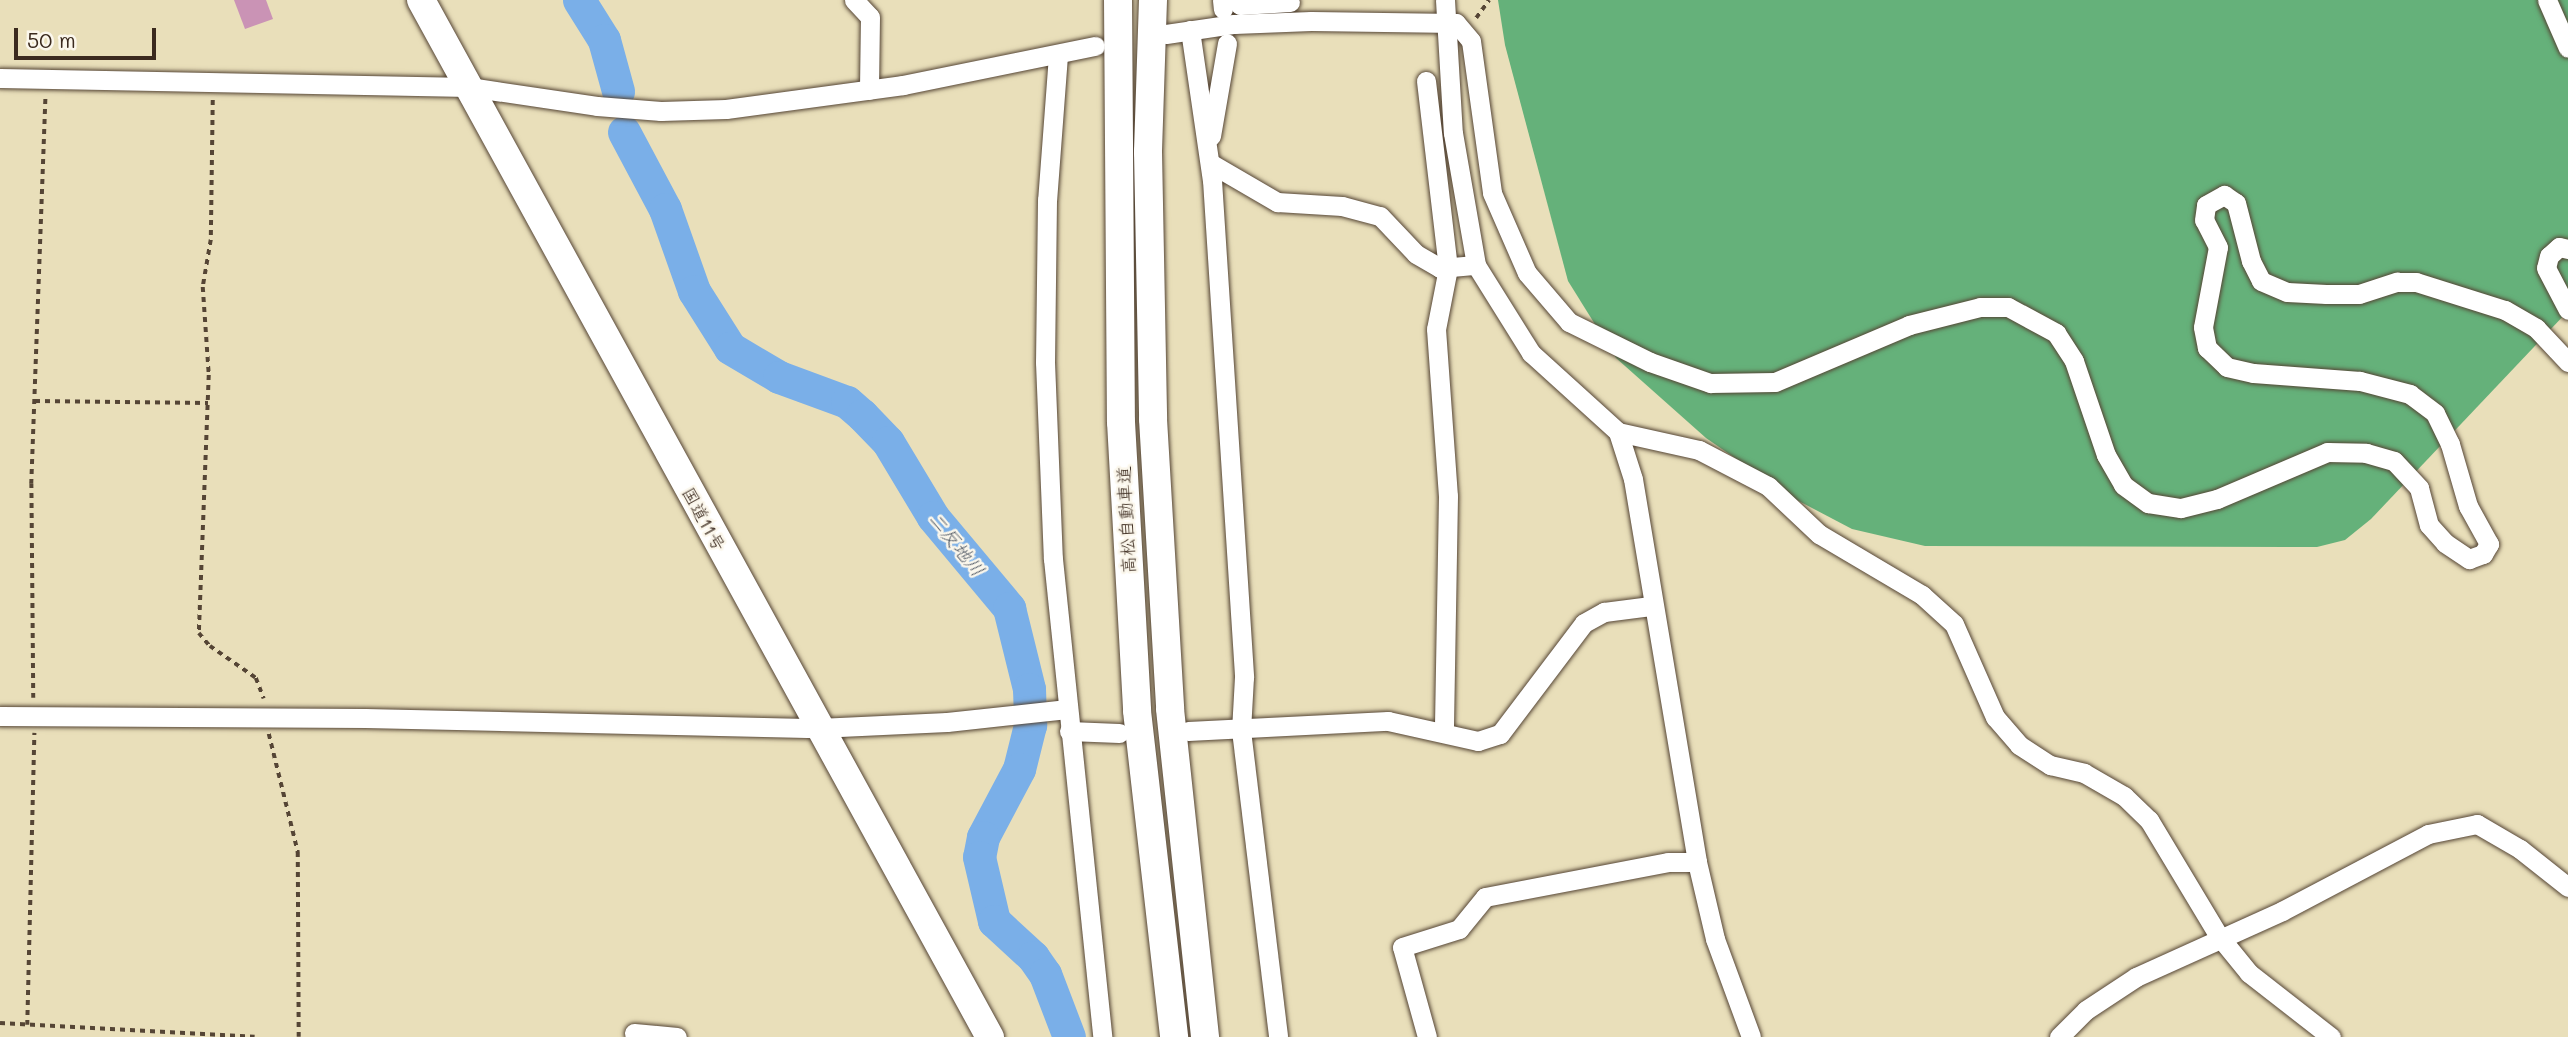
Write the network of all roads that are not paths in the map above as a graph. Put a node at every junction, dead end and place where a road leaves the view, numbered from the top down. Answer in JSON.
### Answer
{"nodes":[{"id":1,"x":421,"y":0,"type":"edge"},
{"id":2,"x":855,"y":0,"type":"edge"},
{"id":3,"x":1118,"y":0,"type":"edge"},
{"id":4,"x":1153,"y":0,"type":"edge"},
{"id":5,"x":1445,"y":0,"type":"edge"},
{"id":6,"x":2547,"y":0,"type":"edge"},
{"id":7,"x":1290,"y":2,"type":"dead end"},
{"id":8,"x":1228,"y":3,"type":"edge"},
{"id":9,"x":1445,"y":21,"type":"junction"},
{"id":10,"x":1189,"y":30,"type":"junction"},
{"id":11,"x":1166,"y":34,"type":"dead end"},
{"id":12,"x":1227,"y":43,"type":"dead end"},
{"id":13,"x":1095,"y":46,"type":"dead end"},
{"id":14,"x":2568,"y":48,"type":"edge"},
{"id":15,"x":1058,"y":55,"type":"junction"},
{"id":16,"x":0,"y":78,"type":"edge"},
{"id":17,"x":1426,"y":81,"type":"dead end"},
{"id":18,"x":469,"y":87,"type":"junction"},
{"id":19,"x":869,"y":90,"type":"junction"},
{"id":20,"x":1209,"y":159,"type":"junction"},
{"id":21,"x":2568,"y":249,"type":"edge"},
{"id":22,"x":1476,"y":265,"type":"junction"},
{"id":23,"x":1448,"y":268,"type":"junction"},
{"id":24,"x":2568,"y":310,"type":"edge"},
{"id":25,"x":2568,"y":362,"type":"edge"},
{"id":26,"x":1618,"y":432,"type":"junction"},
{"id":27,"x":1651,"y":606,"type":"junction"},
{"id":28,"x":1067,"y":709,"type":"junction"},
{"id":29,"x":0,"y":716,"type":"edge"},
{"id":30,"x":818,"y":728,"type":"junction"},
{"id":31,"x":1241,"y":730,"type":"junction"},
{"id":32,"x":1069,"y":731,"type":"junction"},
{"id":33,"x":1188,"y":731,"type":"dead end"},
{"id":34,"x":1119,"y":733,"type":"dead end"},
{"id":35,"x":1444,"y":733,"type":"junction"},
{"id":36,"x":1697,"y":862,"type":"junction"},
{"id":37,"x":2568,"y":887,"type":"edge"},
{"id":38,"x":2221,"y":939,"type":"junction"},
{"id":39,"x":635,"y":1033,"type":"dead end"},
{"id":40,"x":677,"y":1037,"type":"edge"},
{"id":41,"x":990,"y":1037,"type":"edge"},
{"id":42,"x":1102,"y":1037,"type":"edge"},
{"id":43,"x":1174,"y":1037,"type":"edge"},
{"id":44,"x":1205,"y":1037,"type":"edge"},
{"id":45,"x":1278,"y":1037,"type":"edge"},
{"id":46,"x":1427,"y":1037,"type":"edge"},
{"id":47,"x":1751,"y":1037,"type":"edge"},
{"id":48,"x":2059,"y":1037,"type":"edge"},
{"id":49,"x":2331,"y":1037,"type":"edge"}],
"edges":[{"from":1,"to":18,"type":"highway","name":"国道11号"},
{"from":2,"to":19,"type":"street"},
{"from":3,"to":43,"type":"highway","name":"高松自動車道"},
{"from":4,"to":44,"type":"highway","name":"高松自動車道"},
{"from":5,"to":9,"type":"street"},
{"from":6,"to":14,"type":"street"},
{"from":7,"to":8,"type":"street"},
{"from":9,"to":10,"type":"street"},
{"from":9,"to":22,"type":"street"},
{"from":9,"to":25,"type":"street"},
{"from":10,"to":11,"type":"street"},
{"from":10,"to":20,"type":"street"},
{"from":12,"to":20,"type":"street"},
{"from":13,"to":15,"type":"street"},
{"from":15,"to":19,"type":"street"},
{"from":15,"to":28,"type":"street"},
{"from":16,"to":18,"type":"street"},
{"from":17,"to":23,"type":"street"},
{"from":18,"to":19,"type":"street"},
{"from":18,"to":30,"type":"highway","name":"国道11号"},
{"from":20,"to":23,"type":"street"},
{"from":20,"to":31,"type":"street"},
{"from":21,"to":24,"type":"street"},
{"from":22,"to":23,"type":"street"},
{"from":22,"to":26,"type":"street"},
{"from":23,"to":35,"type":"street"},
{"from":26,"to":27,"type":"street"},
{"from":26,"to":38,"type":"street"},
{"from":27,"to":35,"type":"street"},
{"from":27,"to":36,"type":"street"},
{"from":28,"to":30,"type":"street"},
{"from":28,"to":32,"type":"street"},
{"from":29,"to":30,"type":"street"},
{"from":30,"to":41,"type":"highway","name":"国道11号"},
{"from":31,"to":33,"type":"street"},
{"from":31,"to":35,"type":"street"},
{"from":31,"to":45,"type":"street"},
{"from":32,"to":34,"type":"street"},
{"from":32,"to":42,"type":"street"},
{"from":36,"to":46,"type":"street"},
{"from":36,"to":47,"type":"street"},
{"from":37,"to":38,"type":"street"},
{"from":38,"to":48,"type":"street"},
{"from":38,"to":49,"type":"street"},
{"from":39,"to":40,"type":"street"}]}
